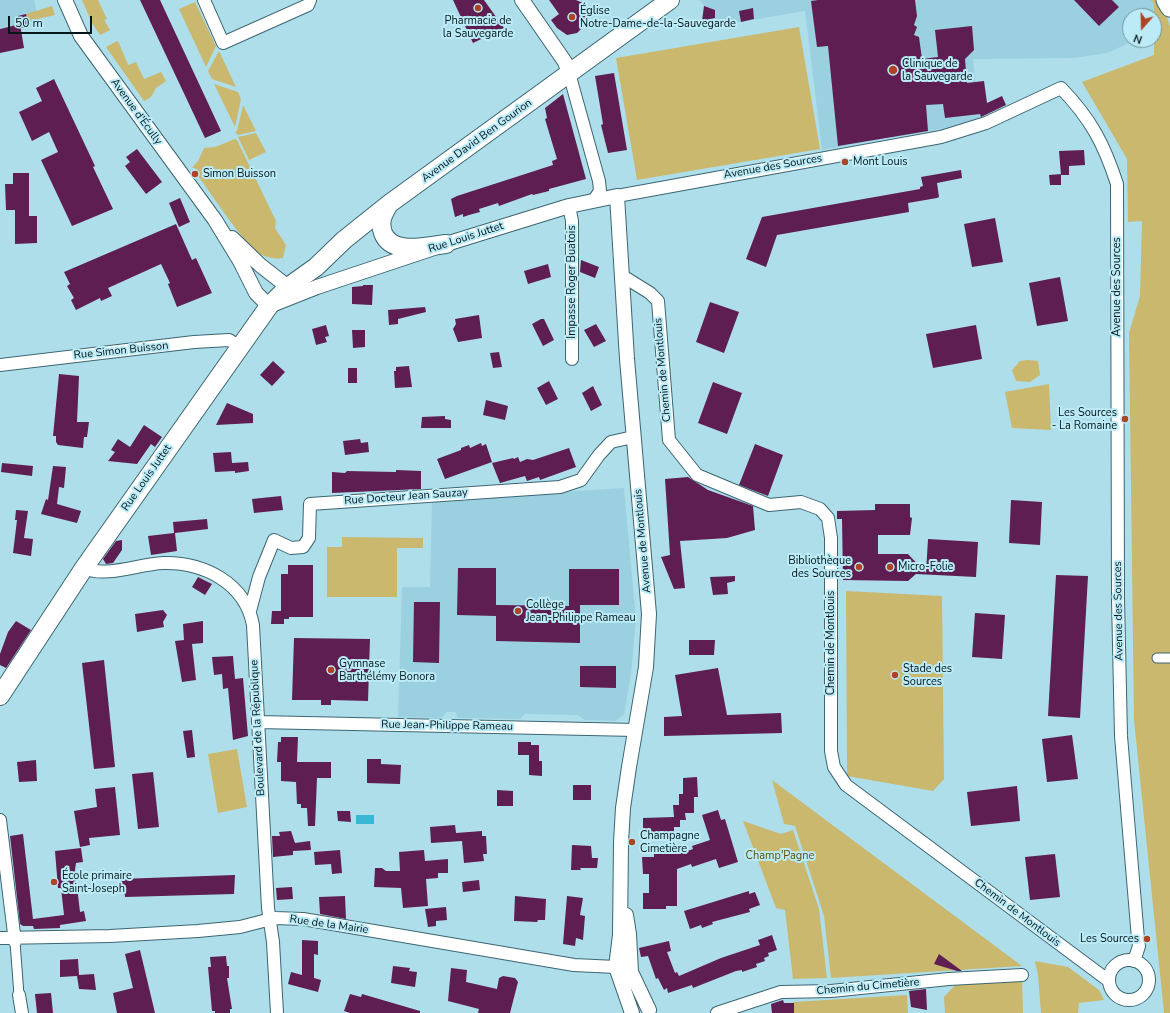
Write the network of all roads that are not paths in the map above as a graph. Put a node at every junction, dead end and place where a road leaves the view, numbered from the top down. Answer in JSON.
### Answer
{"nodes":[{"id":1,"x":65,"y":0,"type":"edge"},
{"id":2,"x":204,"y":0,"type":"edge"},
{"id":3,"x":310,"y":0,"type":"edge"},
{"id":4,"x":522,"y":0,"type":"edge"},
{"id":5,"x":651,"y":0,"type":"edge"},
{"id":6,"x":670,"y":0,"type":"edge"},
{"id":7,"x":1166,"y":0,"type":"edge"},
{"id":8,"x":1170,"y":7,"type":"edge"},
{"id":9,"x":567,"y":68,"type":"junction"},
{"id":10,"x":617,"y":196,"type":"junction"},
{"id":11,"x":594,"y":200,"type":"junction"},
{"id":12,"x":389,"y":204,"type":"junction"},
{"id":13,"x":569,"y":206,"type":"junction"},
{"id":14,"x":215,"y":220,"type":"junction"},
{"id":15,"x":446,"y":244,"type":"junction"},
{"id":16,"x":622,"y":275,"type":"junction"},
{"id":17,"x":288,"y":287,"type":"junction"},
{"id":18,"x":318,"y":287,"type":"junction"},
{"id":19,"x":269,"y":306,"type":"junction"},
{"id":20,"x":240,"y":346,"type":"junction"},
{"id":21,"x":572,"y":359,"type":"dead end"},
{"id":22,"x":0,"y":365,"type":"edge"},
{"id":23,"x":633,"y":437,"type":"junction"},
{"id":24,"x":92,"y":570,"type":"junction"},
{"id":25,"x":250,"y":611,"type":"junction"},
{"id":26,"x":1157,"y":658,"type":"dead end"},
{"id":27,"x":1170,"y":658,"type":"edge"},
{"id":28,"x":0,"y":696,"type":"edge"},
{"id":29,"x":258,"y":722,"type":"junction"},
{"id":30,"x":636,"y":730,"type":"junction"},
{"id":31,"x":0,"y":820,"type":"edge"},
{"id":32,"x":621,"y":885,"type":"junction"},
{"id":33,"x":269,"y":920,"type":"junction"},
{"id":34,"x":0,"y":938,"type":"edge"},
{"id":35,"x":14,"y":940,"type":"junction"},
{"id":36,"x":1134,"y":961,"type":"junction"},
{"id":37,"x":616,"y":967,"type":"junction"},
{"id":38,"x":631,"y":972,"type":"junction"},
{"id":39,"x":1022,"y":975,"type":"dead end"},
{"id":40,"x":1109,"y":981,"type":"junction"},
{"id":41,"x":19,"y":995,"type":"joint"},
{"id":42,"x":652,"y":1012,"type":"edge"},
{"id":43,"x":22,"y":1013,"type":"edge"},
{"id":44,"x":277,"y":1013,"type":"edge"},
{"id":45,"x":633,"y":1013,"type":"edge"},
{"id":46,"x":717,"y":1013,"type":"edge"}],
"edges":[{"from":1,"to":14,"type":"street","name":"Avenue d'Écully"},
{"from":2,"to":3,"type":"street"},
{"from":4,"to":9,"type":"street"},
{"from":5,"to":9,"type":"main road","name":"Avenue David Ben Gourion"},
{"from":6,"to":9,"type":"main road","name":"Avenue David Ben Gourion"},
{"from":7,"to":8,"type":"highway"},
{"from":9,"to":11,"type":"street"},
{"from":9,"to":12,"type":"main road","name":"Avenue David Ben Gourion"},
{"from":9,"to":17,"type":"main road","name":"Avenue David Ben Gourion"},
{"from":10,"to":11,"type":"street","name":"Rue Louis Juttet"},
{"from":10,"to":16,"type":"street","name":"Avenue de Montlouis"},
{"from":10,"to":36,"type":"street","name":"Avenue des Sources"},
{"from":11,"to":13,"type":"street","name":"Rue Louis Juttet"},
{"from":12,"to":15,"type":"main road"},
{"from":12,"to":17,"type":"main road","name":"Avenue David Ben Gourion"},
{"from":13,"to":15,"type":"street","name":"Rue Louis Juttet"},
{"from":13,"to":21,"type":"street","name":"Impasse Roger Buatois"},
{"from":14,"to":17,"type":"street","name":"Avenue d'Écully"},
{"from":14,"to":19,"type":"street","name":"Avenue d'Écully"},
{"from":15,"to":18,"type":"street","name":"Rue Louis Juttet"},
{"from":16,"to":23,"type":"street","name":"Avenue de Montlouis"},
{"from":16,"to":40,"type":"street","name":"Chemin de Montlouis"},
{"from":17,"to":18,"type":"street","name":"Rue Louis Juttet"},
{"from":17,"to":19,"type":"main road","name":"Avenue David Ben Gourion"},
{"from":18,"to":19,"type":"street","name":"Rue Louis Juttet"},
{"from":19,"to":20,"type":"main road","name":"Rue Louis Juttet"},
{"from":20,"to":22,"type":"street","name":"Rue Simon Buisson"},
{"from":20,"to":24,"type":"main road","name":"Rue Louis Juttet"},
{"from":23,"to":25,"type":"street","name":"Rue Docteur Jean Sauzay"},
{"from":23,"to":30,"type":"street","name":"Avenue de Montlouis"},
{"from":24,"to":25,"type":"street","name":"Boulevard de la République"},
{"from":24,"to":28,"type":"main road","name":"Rue Louis Juttet"},
{"from":25,"to":29,"type":"street","name":"Boulevard de la République"},
{"from":26,"to":27,"type":"street"},
{"from":29,"to":30,"type":"street","name":"Rue Jean-Philippe Rameau"},
{"from":29,"to":33,"type":"street","name":"Boulevard de la République"},
{"from":30,"to":32,"type":"street","name":"Avenue de Montlouis"},
{"from":31,"to":35,"type":"street"},
{"from":32,"to":37,"type":"street","name":"Avenue de Montlouis"},
{"from":32,"to":38,"type":"street","name":"Avenue de Montlouis"},
{"from":33,"to":35,"type":"street","name":"Rue de la Mairie"},
{"from":33,"to":37,"type":"street","name":"Rue de la Mairie"},
{"from":33,"to":44,"type":"street","name":"Boulevard de la République"},
{"from":34,"to":35,"type":"street","name":"Rue de la Mairie"},
{"from":35,"to":41,"type":"street"},
{"from":36,"to":40,"type":"street"},
{"from":36,"to":40,"type":"street"},
{"from":37,"to":38,"type":"street","name":"Rue de la Mairie"},
{"from":37,"to":45,"type":"street","name":"Avenue de Montlouis"},
{"from":38,"to":42,"type":"street","name":"Avenue de Montlouis"},
{"from":39,"to":46,"type":"street","name":"Chemin du Cimetière"},
{"from":41,"to":43,"type":"street"},
{"from":42,"to":45,"type":"street"}]}
